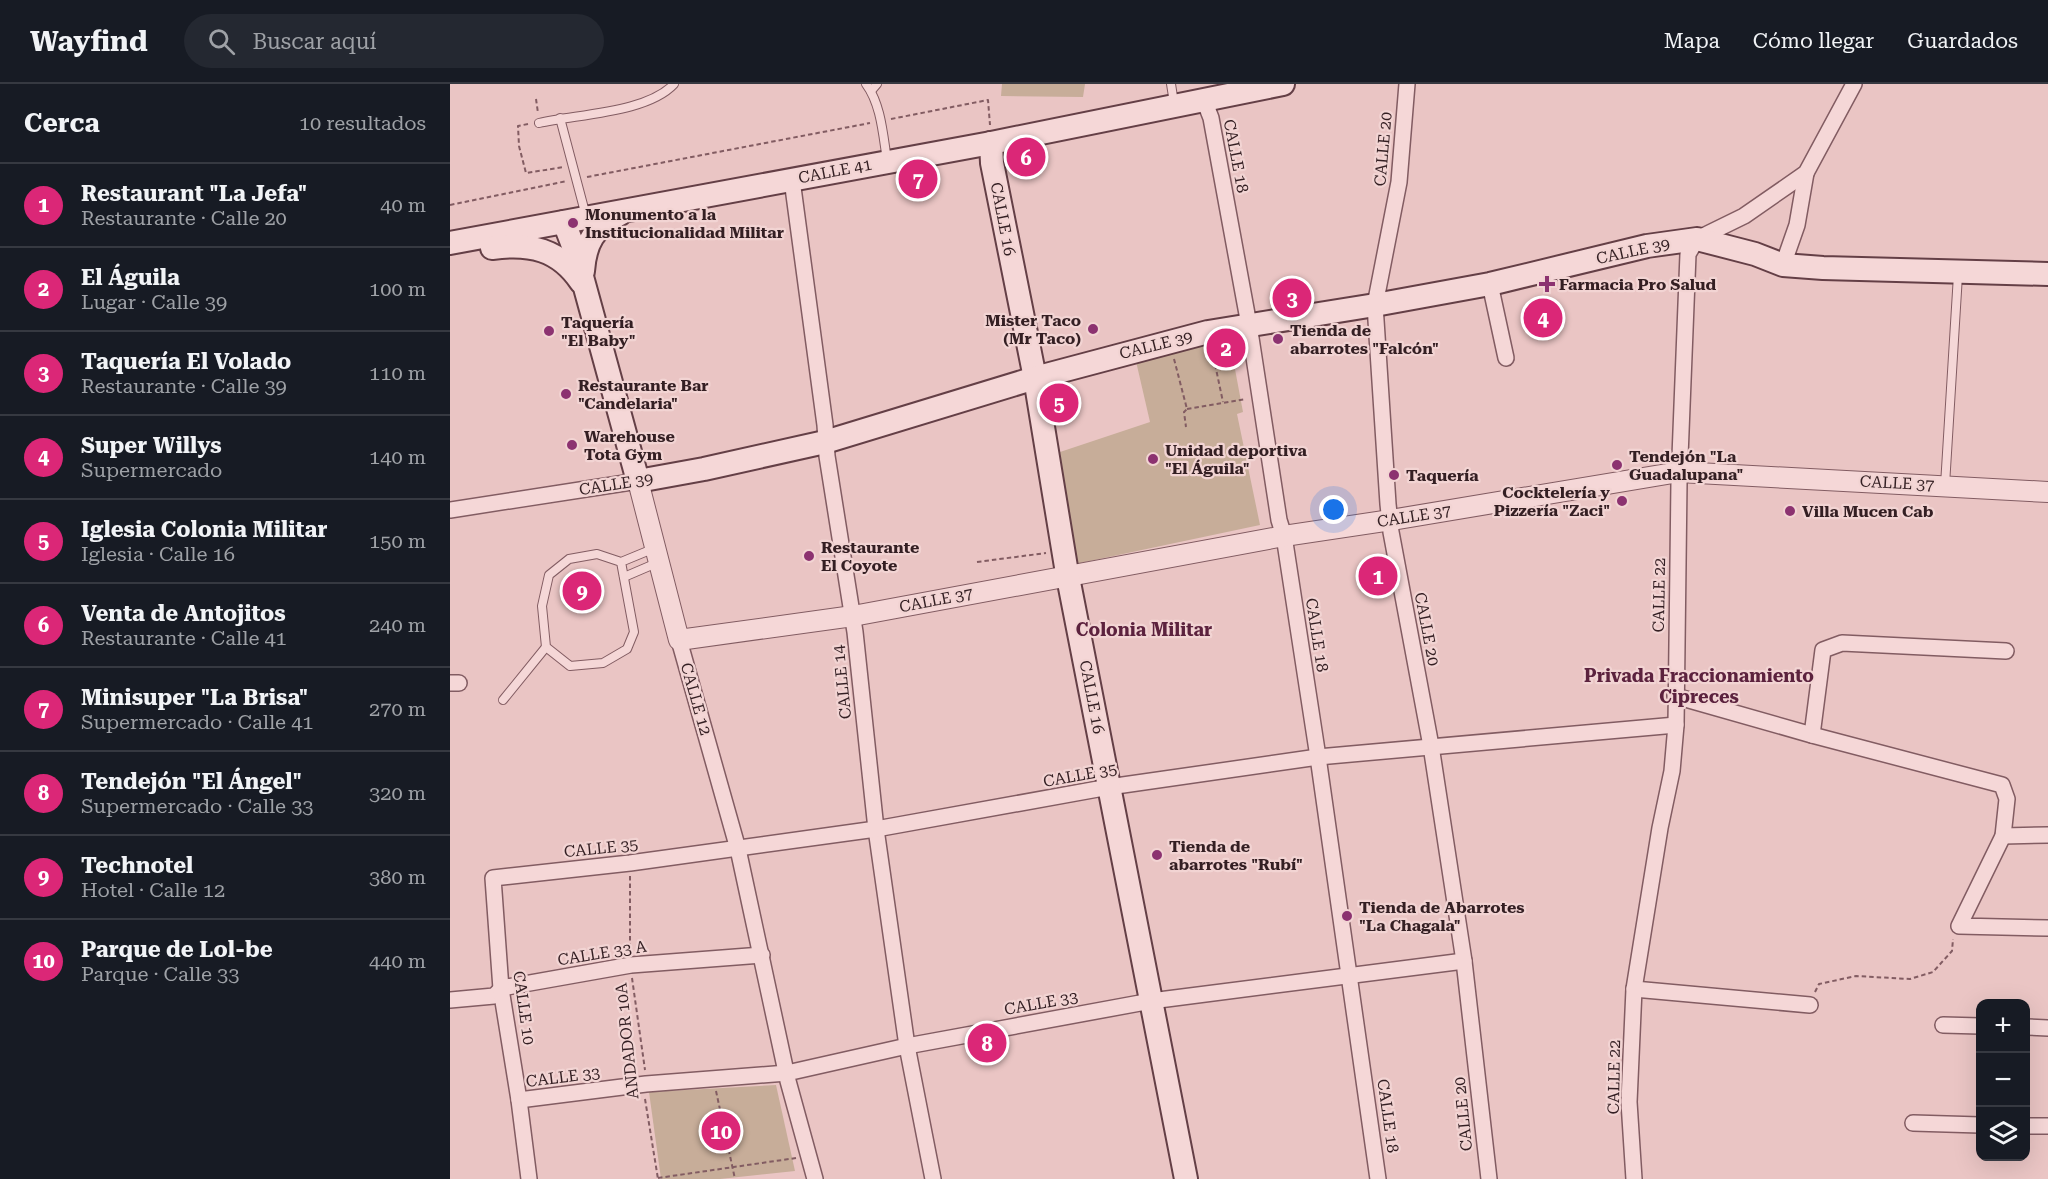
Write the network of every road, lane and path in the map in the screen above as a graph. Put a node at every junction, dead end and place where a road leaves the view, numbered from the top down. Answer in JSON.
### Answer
{"nodes":[{"id":1,"x":674,"y":84,"type":"edge"},
{"id":2,"x":866,"y":84,"type":"edge"},
{"id":3,"x":877,"y":84,"type":"edge"},
{"id":4,"x":1171,"y":84,"type":"edge"},
{"id":5,"x":1283,"y":84,"type":"edge"},
{"id":6,"x":1407,"y":84,"type":"edge"},
{"id":7,"x":1854,"y":84,"type":"edge"},
{"id":8,"x":1234,"y":89,"type":"edge"},
{"id":9,"x":871,"y":91,"type":"junction"},
{"id":10,"x":536,"y":99,"type":"dead end"},
{"id":11,"x":1204,"y":100,"type":"junction"},
{"id":12,"x":1174,"y":106,"type":"junction"},
{"id":13,"x":560,"y":118,"type":"junction"},
{"id":14,"x":880,"y":121,"type":"junction"},
{"id":15,"x":539,"y":123,"type":"junction"},
{"id":16,"x":992,"y":143,"type":"junction"},
{"id":17,"x":888,"y":161,"type":"junction"},
{"id":18,"x":573,"y":166,"type":"junction"},
{"id":19,"x":1806,"y":173,"type":"junction"},
{"id":20,"x":576,"y":179,"type":"junction"},
{"id":21,"x":792,"y":180,"type":"junction"},
{"id":22,"x":450,"y":206,"type":"edge"},
{"id":23,"x":634,"y":210,"type":"junction"},
{"id":24,"x":586,"y":218,"type":"junction"},
{"id":25,"x":564,"y":222,"type":"junction"},
{"id":26,"x":1696,"y":239,"type":"junction"},
{"id":27,"x":450,"y":243,"type":"edge"},
{"id":28,"x":450,"y":258,"type":"edge"},
{"id":29,"x":1783,"y":265,"type":"junction"},
{"id":30,"x":1958,"y":270,"type":"junction"},
{"id":31,"x":2048,"y":274,"type":"edge"},
{"id":32,"x":583,"y":284,"type":"junction"},
{"id":33,"x":1491,"y":284,"type":"junction"},
{"id":34,"x":1375,"y":305,"type":"junction"},
{"id":35,"x":1249,"y":325,"type":"junction"},
{"id":36,"x":1208,"y":332,"type":"junction"},
{"id":37,"x":1169,"y":342,"type":"junction"},
{"id":38,"x":1506,"y":358,"type":"dead end"},
{"id":39,"x":1035,"y":378,"type":"junction"},
{"id":40,"x":1260,"y":397,"type":"junction"},
{"id":41,"x":1223,"y":402,"type":"junction"},
{"id":42,"x":1187,"y":409,"type":"junction"},
{"id":43,"x":1186,"y":427,"type":"dead end"},
{"id":44,"x":825,"y":442,"type":"junction"},
{"id":45,"x":1679,"y":472,"type":"junction"},
{"id":46,"x":638,"y":481,"type":"junction"},
{"id":47,"x":1945,"y":485,"type":"junction"},
{"id":48,"x":2048,"y":492,"type":"edge"},
{"id":49,"x":450,"y":510,"type":"edge"},
{"id":50,"x":1391,"y":520,"type":"junction"},
{"id":51,"x":1284,"y":536,"type":"junction"},
{"id":52,"x":1064,"y":552,"type":"junction"},
{"id":53,"x":658,"y":555,"type":"junction"},
{"id":54,"x":621,"y":562,"type":"junction"},
{"id":55,"x":977,"y":562,"type":"dead end"},
{"id":56,"x":1068,"y":574,"type":"junction"},
{"id":57,"x":624,"y":576,"type":"junction"},
{"id":58,"x":853,"y":615,"type":"junction"},
{"id":59,"x":679,"y":640,"type":"junction"},
{"id":60,"x":546,"y":647,"type":"junction"},
{"id":61,"x":2006,"y":651,"type":"dead end"},
{"id":62,"x":1676,"y":696,"type":"junction"},
{"id":63,"x":503,"y":700,"type":"dead end"},
{"id":64,"x":1676,"y":725,"type":"junction"},
{"id":65,"x":1812,"y":735,"type":"junction"},
{"id":66,"x":1431,"y":746,"type":"junction"},
{"id":67,"x":1318,"y":757,"type":"junction"},
{"id":68,"x":1109,"y":788,"type":"junction"},
{"id":69,"x":876,"y":829,"type":"junction"},
{"id":70,"x":2048,"y":835,"type":"edge"},
{"id":71,"x":2003,"y":836,"type":"junction"},
{"id":72,"x":738,"y":849,"type":"junction"},
{"id":73,"x":630,"y":863,"type":"junction"},
{"id":74,"x":493,"y":878,"type":"joint"},
{"id":75,"x":1959,"y":926,"type":"junction"},
{"id":76,"x":2048,"y":928,"type":"edge"},
{"id":77,"x":762,"y":955,"type":"junction"},
{"id":78,"x":1464,"y":961,"type":"junction"},
{"id":79,"x":631,"y":965,"type":"junction"},
{"id":80,"x":1350,"y":975,"type":"junction"},
{"id":81,"x":501,"y":989,"type":"junction"},
{"id":82,"x":1634,"y":989,"type":"junction"},
{"id":83,"x":450,"y":1000,"type":"edge"},
{"id":84,"x":1151,"y":1001,"type":"junction"},
{"id":85,"x":1810,"y":1005,"type":"joint"},
{"id":86,"x":1943,"y":1025,"type":"dead end"},
{"id":87,"x":1976,"y":1026,"type":"edge"},
{"id":88,"x":2030,"y":1028,"type":"edge"},
{"id":89,"x":2048,"y":1028,"type":"edge"},
{"id":90,"x":907,"y":1046,"type":"junction"},
{"id":91,"x":787,"y":1073,"type":"junction"},
{"id":92,"x":716,"y":1078,"type":"junction"},
{"id":93,"x":646,"y":1084,"type":"junction"},
{"id":94,"x":519,"y":1100,"type":"junction"},
{"id":95,"x":1913,"y":1123,"type":"dead end"},
{"id":96,"x":1976,"y":1125,"type":"edge"},
{"id":97,"x":2030,"y":1126,"type":"edge"},
{"id":98,"x":2048,"y":1126,"type":"edge"},
{"id":99,"x":808,"y":1156,"type":"junction"},
{"id":100,"x":732,"y":1169,"type":"junction"},
{"id":101,"x":529,"y":1179,"type":"edge"},
{"id":102,"x":658,"y":1179,"type":"edge"},
{"id":103,"x":735,"y":1179,"type":"edge"},
{"id":104,"x":812,"y":1179,"type":"edge"},
{"id":105,"x":933,"y":1179,"type":"edge"},
{"id":106,"x":1186,"y":1179,"type":"edge"},
{"id":107,"x":1378,"y":1179,"type":"edge"},
{"id":108,"x":1489,"y":1179,"type":"edge"},
{"id":109,"x":1634,"y":1179,"type":"edge"}],
"edges":[{"from":1,"to":13,"type":"lane"},
{"from":2,"to":9,"type":"lane"},
{"from":3,"to":9,"type":"lane"},
{"from":4,"to":12,"type":"lane"},
{"from":5,"to":8,"type":"main road","name":"CALLE 41"},
{"from":6,"to":34,"type":"street","name":"CALLE 20"},
{"from":7,"to":19,"type":"street"},
{"from":8,"to":11,"type":"main road","name":"CALLE 41"},
{"from":9,"to":14,"type":"lane"},
{"from":10,"to":15,"type":"path"},
{"from":11,"to":12,"type":"main road","name":"CALLE 41"},
{"from":11,"to":35,"type":"street","name":"CALLE 18"},
{"from":12,"to":16,"type":"main road","name":"CALLE 41"},
{"from":13,"to":15,"type":"lane"},
{"from":13,"to":18,"type":"lane"},
{"from":14,"to":16,"type":"path"},
{"from":14,"to":17,"type":"lane"},
{"from":14,"to":20,"type":"path"},
{"from":15,"to":18,"type":"path"},
{"from":16,"to":17,"type":"main road","name":"CALLE 41"},
{"from":16,"to":39,"type":"main road","name":"CALLE 16"},
{"from":17,"to":21,"type":"main road","name":"CALLE 41"},
{"from":18,"to":20,"type":"lane"},
{"from":19,"to":26,"type":"street"},
{"from":19,"to":29,"type":"street"},
{"from":20,"to":22,"type":"path"},
{"from":20,"to":24,"type":"lane"},
{"from":21,"to":23,"type":"main road","name":"CALLE 41"},
{"from":21,"to":44,"type":"street","name":"CALLE 14"},
{"from":23,"to":24,"type":"main road","name":"CALLE 41"},
{"from":23,"to":32,"type":"main road"},
{"from":24,"to":25,"type":"main road","name":"CALLE 41"},
{"from":25,"to":27,"type":"main road","name":"CALLE 41"},
{"from":25,"to":32,"type":"main road","name":"CALLE 12"},
{"from":26,"to":29,"type":"main road","name":"CALLE 39"},
{"from":26,"to":33,"type":"main road","name":"CALLE 39"},
{"from":26,"to":45,"type":"street","name":"CALLE 22"},
{"from":28,"to":32,"type":"main road"},
{"from":29,"to":30,"type":"main road","name":"CALLE 39"},
{"from":30,"to":31,"type":"main road","name":"CALLE 39"},
{"from":30,"to":47,"type":"lane"},
{"from":32,"to":46,"type":"main road","name":"CALLE 12"},
{"from":33,"to":34,"type":"main road","name":"CALLE 39"},
{"from":33,"to":38,"type":"street"},
{"from":34,"to":35,"type":"main road","name":"CALLE 39"},
{"from":34,"to":50,"type":"street","name":"CALLE 20"},
{"from":35,"to":36,"type":"main road","name":"CALLE 39"},
{"from":35,"to":40,"type":"street","name":"CALLE 18"},
{"from":36,"to":37,"type":"main road","name":"CALLE 39"},
{"from":36,"to":41,"type":"path"},
{"from":37,"to":39,"type":"main road","name":"CALLE 39"},
{"from":37,"to":42,"type":"path"},
{"from":39,"to":44,"type":"main road","name":"CALLE 39"},
{"from":39,"to":52,"type":"main road","name":"CALLE 16"},
{"from":40,"to":41,"type":"path"},
{"from":40,"to":51,"type":"street","name":"CALLE 18"},
{"from":41,"to":42,"type":"path"},
{"from":42,"to":43,"type":"path"},
{"from":44,"to":46,"type":"main road","name":"CALLE 39"},
{"from":44,"to":58,"type":"street","name":"CALLE 14"},
{"from":45,"to":47,"type":"street","name":"CALLE 37"},
{"from":45,"to":50,"type":"street","name":"CALLE 37"},
{"from":45,"to":62,"type":"street","name":"CALLE 22"},
{"from":46,"to":49,"type":"street","name":"CALLE 39"},
{"from":46,"to":53,"type":"street","name":"CALLE 12"},
{"from":47,"to":48,"type":"street","name":"CALLE 37"},
{"from":50,"to":51,"type":"street","name":"CALLE 37"},
{"from":50,"to":66,"type":"street","name":"CALLE 20"},
{"from":51,"to":56,"type":"street","name":"CALLE 37"},
{"from":51,"to":67,"type":"street","name":"CALLE 18"},
{"from":52,"to":55,"type":"path"},
{"from":52,"to":56,"type":"main road","name":"CALLE 16"},
{"from":53,"to":54,"type":"lane"},
{"from":53,"to":57,"type":"lane"},
{"from":53,"to":59,"type":"street","name":"CALLE 12"},
{"from":54,"to":57,"type":"lane"},
{"from":54,"to":60,"type":"lane"},
{"from":56,"to":58,"type":"street","name":"CALLE 37"},
{"from":56,"to":68,"type":"main road","name":"CALLE 16"},
{"from":57,"to":60,"type":"lane"},
{"from":58,"to":59,"type":"street","name":"CALLE 37"},
{"from":58,"to":69,"type":"street","name":"CALLE 14"},
{"from":59,"to":72,"type":"street","name":"CALLE 12"},
{"from":60,"to":63,"type":"lane"},
{"from":61,"to":65,"type":"street"},
{"from":62,"to":64,"type":"street","name":"CALLE 22"},
{"from":62,"to":65,"type":"street"},
{"from":64,"to":66,"type":"street","name":"CALLE 35"},
{"from":64,"to":82,"type":"street","name":"CALLE 22"},
{"from":65,"to":71,"type":"street"},
{"from":66,"to":67,"type":"street","name":"CALLE 35"},
{"from":66,"to":78,"type":"street","name":"CALLE 20"},
{"from":67,"to":68,"type":"street","name":"CALLE 35"},
{"from":67,"to":80,"type":"street","name":"CALLE 18"},
{"from":68,"to":69,"type":"street","name":"CALLE 35"},
{"from":68,"to":84,"type":"main road","name":"CALLE 16"},
{"from":69,"to":72,"type":"street","name":"CALLE 35"},
{"from":69,"to":90,"type":"street","name":"CALLE 14"},
{"from":70,"to":71,"type":"street"},
{"from":71,"to":75,"type":"street"},
{"from":72,"to":73,"type":"street","name":"CALLE 35"},
{"from":72,"to":77,"type":"street","name":"CALLE 12"},
{"from":73,"to":74,"type":"street","name":"CALLE 35"},
{"from":73,"to":79,"type":"path","name":"ANDADOR 10A"},
{"from":74,"to":81,"type":"street","name":"CALLE 10"},
{"from":75,"to":76,"type":"street"},
{"from":75,"to":85,"type":"path"},
{"from":77,"to":79,"type":"street","name":"CALLE 33 A"},
{"from":77,"to":91,"type":"street","name":"CALLE 12"},
{"from":78,"to":80,"type":"street","name":"CALLE 33"},
{"from":78,"to":108,"type":"street","name":"CALLE 20"},
{"from":79,"to":81,"type":"street","name":"CALLE 33 A"},
{"from":79,"to":93,"type":"path","name":"ANDADOR 10A"},
{"from":80,"to":84,"type":"street","name":"CALLE 33"},
{"from":80,"to":107,"type":"street","name":"CALLE 18"},
{"from":81,"to":83,"type":"street","name":"CALLE 33 A"},
{"from":81,"to":94,"type":"street","name":"CALLE 10"},
{"from":82,"to":85,"type":"street"},
{"from":82,"to":109,"type":"street","name":"CALLE 22"},
{"from":84,"to":90,"type":"street","name":"CALLE 33"},
{"from":84,"to":106,"type":"main road","name":"CALLE 16"},
{"from":86,"to":87,"type":"street"},
{"from":88,"to":89,"type":"street"},
{"from":90,"to":91,"type":"street","name":"CALLE 33"},
{"from":90,"to":105,"type":"street","name":"CALLE 14"},
{"from":91,"to":92,"type":"street","name":"CALLE 33"},
{"from":91,"to":99,"type":"street","name":"CALLE 12"},
{"from":92,"to":93,"type":"street","name":"CALLE 33"},
{"from":92,"to":100,"type":"path"},
{"from":93,"to":94,"type":"street","name":"CALLE 33"},
{"from":93,"to":102,"type":"path","name":"ANDADOR 10A"},
{"from":94,"to":101,"type":"street","name":"CALLE 10"},
{"from":95,"to":96,"type":"street"},
{"from":97,"to":98,"type":"street"},
{"from":99,"to":100,"type":"path"},
{"from":99,"to":104,"type":"street","name":"CALLE 12"},
{"from":100,"to":102,"type":"path"},
{"from":100,"to":103,"type":"path"}]}
